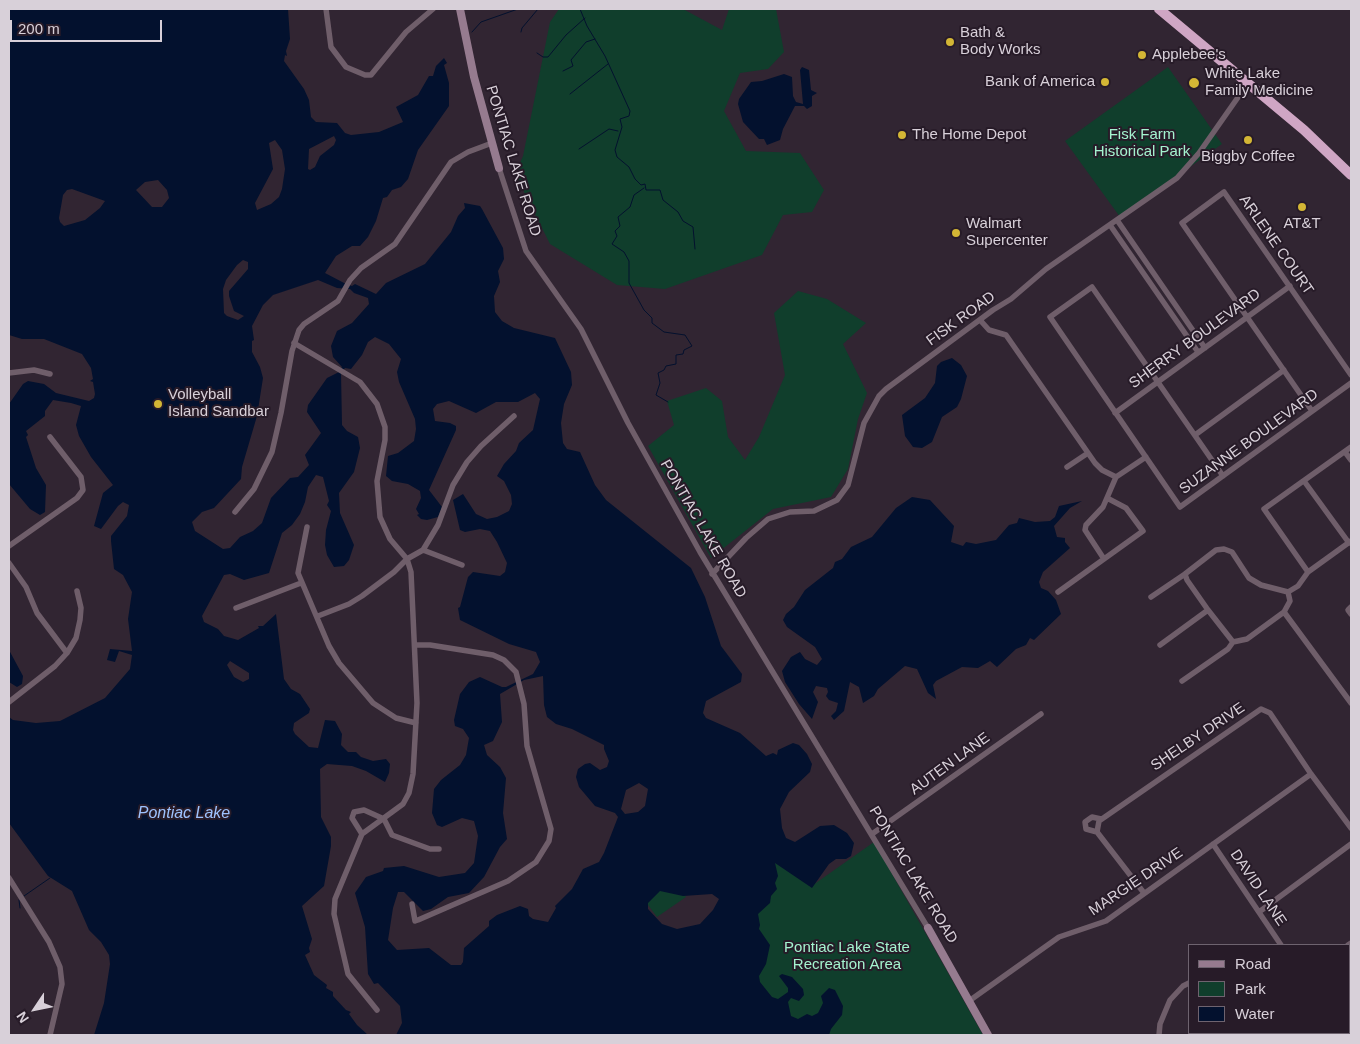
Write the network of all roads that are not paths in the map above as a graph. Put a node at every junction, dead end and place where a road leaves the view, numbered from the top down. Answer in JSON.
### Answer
{"nodes":[{"id":1,"x":326,"y":9,"type":"edge"},
{"id":2,"x":433,"y":9,"type":"edge"},
{"id":3,"x":460,"y":9,"type":"edge"},
{"id":4,"x":1159,"y":9,"type":"edge"},
{"id":5,"x":1248,"y":83,"type":"junction"},
{"id":6,"x":492,"y":143,"type":"junction"},
{"id":7,"x":499,"y":168,"type":"joint"},
{"id":8,"x":1351,"y":175,"type":"edge"},
{"id":9,"x":1117,"y":220,"type":"junction"},
{"id":10,"x":1110,"y":225,"type":"junction"},
{"id":11,"x":1149,"y":266,"type":"junction"},
{"id":12,"x":1142,"y":271,"type":"junction"},
{"id":13,"x":1290,"y":286,"type":"junction"},
{"id":14,"x":1175,"y":304,"type":"junction"},
{"id":15,"x":1168,"y":308,"type":"junction"},
{"id":16,"x":1247,"y":317,"type":"junction"},
{"id":17,"x":980,"y":320,"type":"junction"},
{"id":18,"x":294,"y":343,"type":"junction"},
{"id":19,"x":1205,"y":348,"type":"junction"},
{"id":20,"x":1198,"y":352,"type":"junction"},
{"id":21,"x":1284,"y":370,"type":"junction"},
{"id":22,"x":9,"y":372,"type":"edge"},
{"id":23,"x":50,"y":374,"type":"dead end"},
{"id":24,"x":1351,"y":375,"type":"edge"},
{"id":25,"x":1158,"y":382,"type":"junction"},
{"id":26,"x":1351,"y":383,"type":"edge"},
{"id":27,"x":1312,"y":411,"type":"junction"},
{"id":28,"x":1115,"y":413,"type":"junction"},
{"id":29,"x":514,"y":416,"type":"dead end"},
{"id":30,"x":1194,"y":435,"type":"junction"},
{"id":31,"x":50,"y":436,"type":"dead end"},
{"id":32,"x":1351,"y":447,"type":"edge"},
{"id":33,"x":1088,"y":452,"type":"junction"},
{"id":34,"x":1345,"y":452,"type":"junction"},
{"id":35,"x":1146,"y":457,"type":"junction"},
{"id":36,"x":1351,"y":460,"type":"edge"},
{"id":37,"x":1067,"y":467,"type":"dead end"},
{"id":38,"x":1223,"y":476,"type":"junction"},
{"id":39,"x":1116,"y":477,"type":"junction"},
{"id":40,"x":1304,"y":481,"type":"junction"},
{"id":41,"x":1107,"y":498,"type":"junction"},
{"id":42,"x":235,"y":512,"type":"dead end"},
{"id":43,"x":307,"y":527,"type":"dead end"},
{"id":44,"x":1350,"y":542,"type":"edge"},
{"id":45,"x":9,"y":546,"type":"edge"},
{"id":46,"x":423,"y":550,"type":"junction"},
{"id":47,"x":1104,"y":559,"type":"junction"},
{"id":48,"x":407,"y":560,"type":"junction"},
{"id":49,"x":9,"y":563,"type":"edge"},
{"id":50,"x":462,"y":565,"type":"dead end"},
{"id":51,"x":1308,"y":572,"type":"junction"},
{"id":52,"x":712,"y":574,"type":"junction"},
{"id":53,"x":1185,"y":574,"type":"junction"},
{"id":54,"x":301,"y":583,"type":"junction"},
{"id":55,"x":77,"y":591,"type":"dead end"},
{"id":56,"x":1058,"y":592,"type":"dead end"},
{"id":57,"x":1288,"y":592,"type":"junction"},
{"id":58,"x":1151,"y":597,"type":"dead end"},
{"id":59,"x":1351,"y":607,"type":"edge"},
{"id":60,"x":236,"y":608,"type":"dead end"},
{"id":61,"x":1208,"y":610,"type":"junction"},
{"id":62,"x":1284,"y":612,"type":"junction"},
{"id":63,"x":1351,"y":614,"type":"edge"},
{"id":64,"x":318,"y":616,"type":"junction"},
{"id":65,"x":1233,"y":642,"type":"junction"},
{"id":66,"x":1160,"y":644,"type":"dead end"},
{"id":67,"x":416,"y":645,"type":"junction"},
{"id":68,"x":68,"y":653,"type":"junction"},
{"id":69,"x":1182,"y":681,"type":"dead end"},
{"id":70,"x":9,"y":702,"type":"edge"},
{"id":71,"x":1351,"y":702,"type":"edge"},
{"id":72,"x":1041,"y":714,"type":"dead end"},
{"id":73,"x":416,"y":723,"type":"junction"},
{"id":74,"x":1311,"y":774,"type":"junction"},
{"id":75,"x":384,"y":819,"type":"junction"},
{"id":76,"x":1101,"y":819,"type":"junction"},
{"id":77,"x":1351,"y":828,"type":"edge"},
{"id":78,"x":1097,"y":832,"type":"junction"},
{"id":79,"x":362,"y":834,"type":"junction"},
{"id":80,"x":872,"y":834,"type":"junction"},
{"id":81,"x":1213,"y":844,"type":"junction"},
{"id":82,"x":1351,"y":844,"type":"edge"},
{"id":83,"x":439,"y":849,"type":"dead end"},
{"id":84,"x":9,"y":878,"type":"edge"},
{"id":85,"x":15,"y":888,"type":"junction"},
{"id":86,"x":1144,"y":893,"type":"junction"},
{"id":87,"x":9,"y":894,"type":"edge"},
{"id":88,"x":412,"y":904,"type":"dead end"},
{"id":89,"x":1259,"y":912,"type":"junction"},
{"id":90,"x":928,"y":928,"type":"joint"},
{"id":91,"x":1279,"y":944,"type":"edge"},
{"id":92,"x":1188,"y":983,"type":"edge"},
{"id":93,"x":970,"y":1001,"type":"junction"},
{"id":94,"x":377,"y":1010,"type":"dead end"},
{"id":95,"x":50,"y":1035,"type":"edge"},
{"id":96,"x":988,"y":1035,"type":"edge"},
{"id":97,"x":1159,"y":1035,"type":"edge"}],
"edges":[{"from":1,"to":2,"type":"street"},
{"from":3,"to":6,"type":"street","name":"PONTIAC LAKE ROAD"},
{"from":4,"to":5,"type":"highway"},
{"from":5,"to":8,"type":"highway"},
{"from":5,"to":9,"type":"street","name":"FISK ROAD"},
{"from":6,"to":7,"type":"street","name":"PONTIAC LAKE ROAD"},
{"from":6,"to":18,"type":"street"},
{"from":7,"to":52,"type":"street","name":"PONTIAC LAKE ROAD"},
{"from":9,"to":10,"type":"street","name":"FISK ROAD"},
{"from":9,"to":11,"type":"street"},
{"from":10,"to":12,"type":"street"},
{"from":10,"to":17,"type":"street","name":"FISK ROAD"},
{"from":11,"to":12,"type":"street"},
{"from":11,"to":14,"type":"street"},
{"from":12,"to":15,"type":"street"},
{"from":13,"to":16,"type":"street","name":"SHERRY BOULEVARD"},
{"from":13,"to":16,"type":"street","name":"ARLENE COURT"},
{"from":13,"to":24,"type":"street","name":"ARLENE COURT"},
{"from":14,"to":15,"type":"street"},
{"from":14,"to":19,"type":"street"},
{"from":15,"to":20,"type":"street"},
{"from":16,"to":19,"type":"street","name":"SHERRY BOULEVARD"},
{"from":16,"to":21,"type":"street"},
{"from":17,"to":33,"type":"street"},
{"from":17,"to":52,"type":"street","name":"FISK ROAD"},
{"from":18,"to":42,"type":"street"},
{"from":18,"to":48,"type":"street"},
{"from":19,"to":20,"type":"street","name":"SHERRY BOULEVARD"},
{"from":20,"to":25,"type":"street","name":"SHERRY BOULEVARD"},
{"from":21,"to":27,"type":"street"},
{"from":21,"to":30,"type":"street"},
{"from":22,"to":23,"type":"street"},
{"from":25,"to":28,"type":"street","name":"SHERRY BOULEVARD"},
{"from":25,"to":28,"type":"street","name":"SUZANNE BOULEVARD"},
{"from":25,"to":30,"type":"street"},
{"from":26,"to":27,"type":"street","name":"SUZANNE BOULEVARD"},
{"from":27,"to":38,"type":"street","name":"SUZANNE BOULEVARD"},
{"from":28,"to":35,"type":"street","name":"SUZANNE BOULEVARD"},
{"from":29,"to":46,"type":"street"},
{"from":30,"to":38,"type":"street"},
{"from":31,"to":45,"type":"street"},
{"from":32,"to":34,"type":"street"},
{"from":33,"to":37,"type":"street"},
{"from":33,"to":39,"type":"street"},
{"from":34,"to":36,"type":"street"},
{"from":34,"to":40,"type":"street"},
{"from":35,"to":38,"type":"street","name":"SUZANNE BOULEVARD"},
{"from":35,"to":39,"type":"street"},
{"from":39,"to":41,"type":"street"},
{"from":40,"to":44,"type":"street"},
{"from":40,"to":51,"type":"street"},
{"from":41,"to":47,"type":"street"},
{"from":41,"to":47,"type":"street"},
{"from":43,"to":54,"type":"street"},
{"from":44,"to":51,"type":"street"},
{"from":46,"to":48,"type":"street"},
{"from":46,"to":50,"type":"street"},
{"from":47,"to":56,"type":"street"},
{"from":48,"to":64,"type":"street"},
{"from":48,"to":67,"type":"street"},
{"from":49,"to":68,"type":"street"},
{"from":51,"to":57,"type":"street"},
{"from":52,"to":80,"type":"street","name":"PONTIAC LAKE ROAD"},
{"from":53,"to":57,"type":"street"},
{"from":53,"to":58,"type":"street"},
{"from":53,"to":61,"type":"street"},
{"from":54,"to":60,"type":"street"},
{"from":54,"to":64,"type":"street"},
{"from":55,"to":68,"type":"street"},
{"from":57,"to":62,"type":"street"},
{"from":59,"to":63,"type":"street"},
{"from":61,"to":65,"type":"street"},
{"from":61,"to":66,"type":"street"},
{"from":62,"to":65,"type":"street"},
{"from":62,"to":71,"type":"street"},
{"from":64,"to":73,"type":"street"},
{"from":65,"to":69,"type":"street"},
{"from":67,"to":73,"type":"street"},
{"from":67,"to":88,"type":"street"},
{"from":68,"to":70,"type":"street"},
{"from":72,"to":80,"type":"street","name":"AUTEN LANE"},
{"from":73,"to":75,"type":"street"},
{"from":74,"to":76,"type":"street","name":"SHELBY DRIVE"},
{"from":74,"to":77,"type":"street","name":"SHELBY DRIVE"},
{"from":74,"to":81,"type":"street","name":"MARGIE DRIVE"},
{"from":75,"to":79,"type":"street"},
{"from":75,"to":79,"type":"street"},
{"from":75,"to":83,"type":"street"},
{"from":76,"to":78,"type":"street"},
{"from":76,"to":78,"type":"street"},
{"from":78,"to":86,"type":"street"},
{"from":79,"to":94,"type":"street"},
{"from":80,"to":90,"type":"street","name":"PONTIAC LAKE ROAD"},
{"from":81,"to":86,"type":"street","name":"MARGIE DRIVE"},
{"from":81,"to":89,"type":"street","name":"DAVID LANE"},
{"from":82,"to":89,"type":"street"},
{"from":84,"to":85,"type":"street"},
{"from":85,"to":87,"type":"street"},
{"from":85,"to":95,"type":"street"},
{"from":86,"to":93,"type":"street","name":"MARGIE DRIVE"},
{"from":89,"to":91,"type":"street","name":"DAVID LANE"},
{"from":90,"to":93,"type":"street","name":"PONTIAC LAKE ROAD"},
{"from":92,"to":97,"type":"street"},
{"from":93,"to":96,"type":"street","name":"PONTIAC LAKE ROAD"}]}
